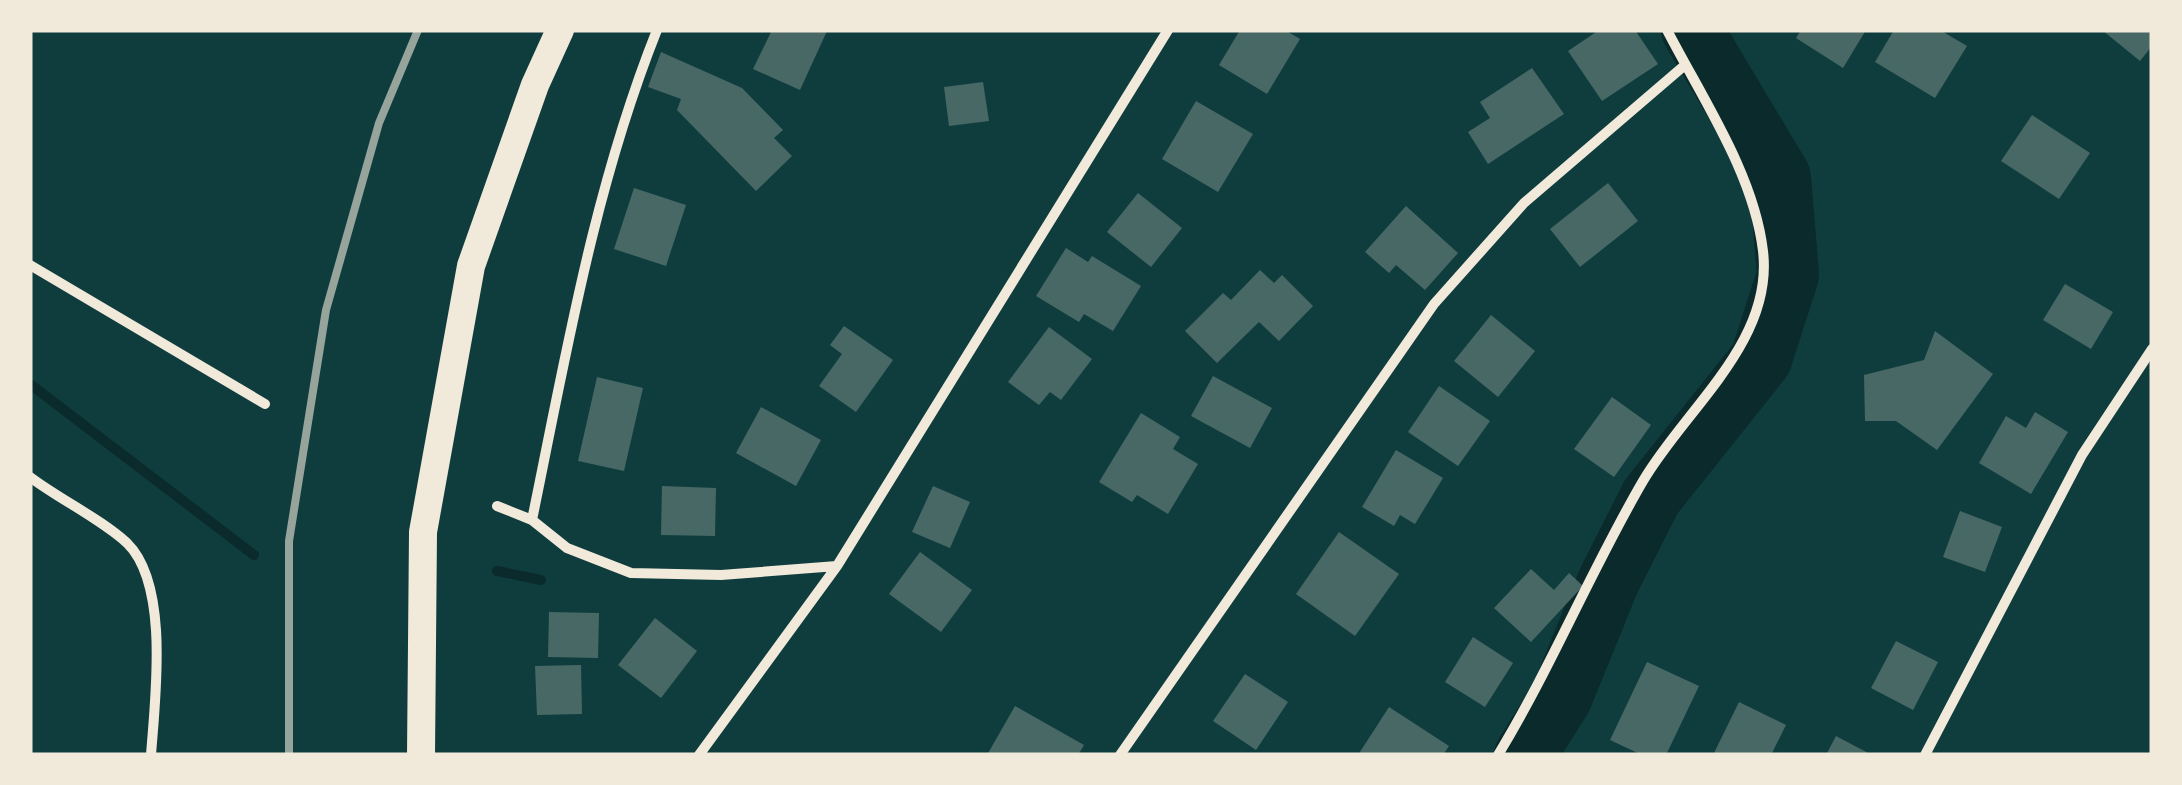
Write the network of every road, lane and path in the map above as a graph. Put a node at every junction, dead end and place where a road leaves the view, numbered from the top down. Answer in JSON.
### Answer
{"nodes":[{"id":1,"x":560,"y":30,"type":"edge"},
{"id":2,"x":657,"y":30,"type":"edge"},
{"id":3,"x":1168,"y":30,"type":"edge"},
{"id":4,"x":1666,"y":30,"type":"edge"},
{"id":5,"x":1685,"y":65,"type":"junction"},
{"id":6,"x":30,"y":265,"type":"edge"},
{"id":7,"x":2152,"y":349,"type":"edge"},
{"id":8,"x":266,"y":404,"type":"dead end"},
{"id":9,"x":30,"y":477,"type":"edge"},
{"id":10,"x":497,"y":506,"type":"dead end"},
{"id":11,"x":532,"y":520,"type":"junction"},
{"id":12,"x":837,"y":566,"type":"junction"},
{"id":13,"x":151,"y":755,"type":"edge"},
{"id":14,"x":421,"y":755,"type":"edge"},
{"id":15,"x":699,"y":755,"type":"edge"},
{"id":16,"x":1120,"y":755,"type":"edge"},
{"id":17,"x":1498,"y":755,"type":"edge"},
{"id":18,"x":1925,"y":755,"type":"edge"}],
"edges":[{"from":1,"to":14,"type":"highway"},
{"from":2,"to":11,"type":"street"},
{"from":3,"to":12,"type":"street"},
{"from":4,"to":5,"type":"street"},
{"from":5,"to":16,"type":"street"},
{"from":5,"to":17,"type":"street"},
{"from":6,"to":8,"type":"street"},
{"from":7,"to":18,"type":"street"},
{"from":9,"to":13,"type":"street"},
{"from":10,"to":11,"type":"street"},
{"from":11,"to":12,"type":"street"},
{"from":12,"to":15,"type":"street"}]}
